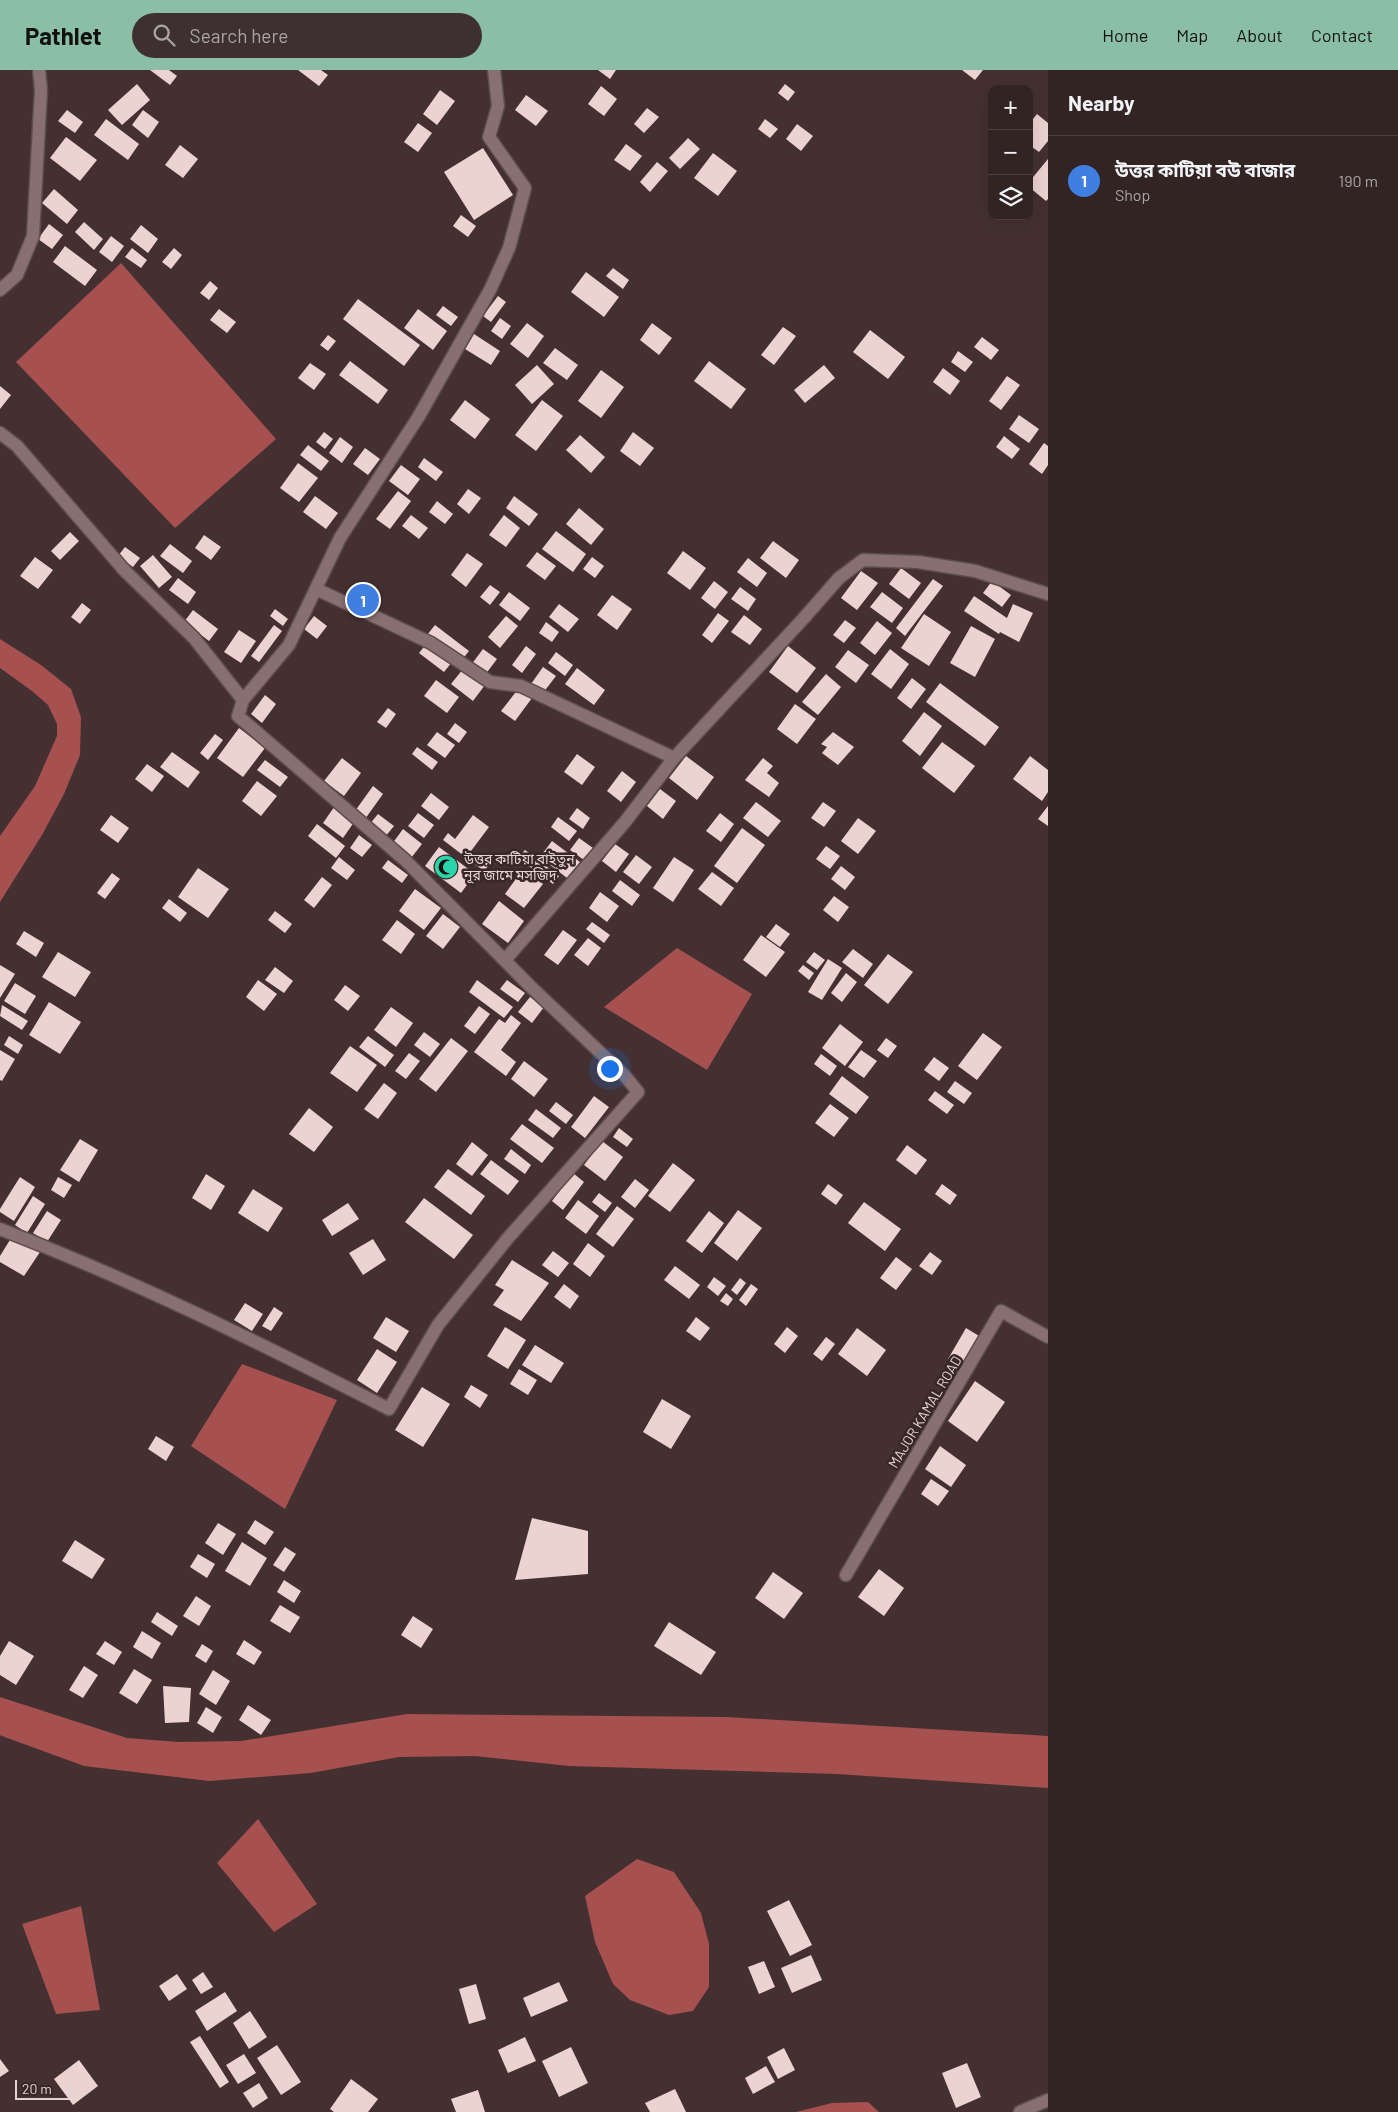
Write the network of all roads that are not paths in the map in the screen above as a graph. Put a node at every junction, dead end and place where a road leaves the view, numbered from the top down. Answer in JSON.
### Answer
{"nodes":[{"id":1,"x":39,"y":70,"type":"edge"},
{"id":2,"x":494,"y":70,"type":"edge"},
{"id":3,"x":0,"y":290,"type":"edge"},
{"id":4,"x":0,"y":433,"type":"edge"},
{"id":5,"x":316,"y":589,"type":"junction"},
{"id":6,"x":1048,"y":594,"type":"edge"},
{"id":7,"x":244,"y":700,"type":"junction"},
{"id":8,"x":674,"y":758,"type":"junction"},
{"id":9,"x":505,"y":960,"type":"junction"},
{"id":10,"x":0,"y":1229,"type":"edge"},
{"id":11,"x":1048,"y":1338,"type":"edge"},
{"id":12,"x":846,"y":1575,"type":"dead end"},
{"id":13,"x":1048,"y":2100,"type":"edge"},
{"id":14,"x":1020,"y":2112,"type":"edge"}],
"edges":[{"from":1,"to":3,"type":"street"},
{"from":2,"to":5,"type":"street"},
{"from":4,"to":7,"type":"street"},
{"from":5,"to":7,"type":"street"},
{"from":5,"to":8,"type":"street"},
{"from":6,"to":8,"type":"street"},
{"from":7,"to":9,"type":"street"},
{"from":8,"to":9,"type":"street"},
{"from":9,"to":10,"type":"street"},
{"from":11,"to":12,"type":"street","name":"MAJOR KAMAL ROAD"},
{"from":13,"to":14,"type":"street"}]}
